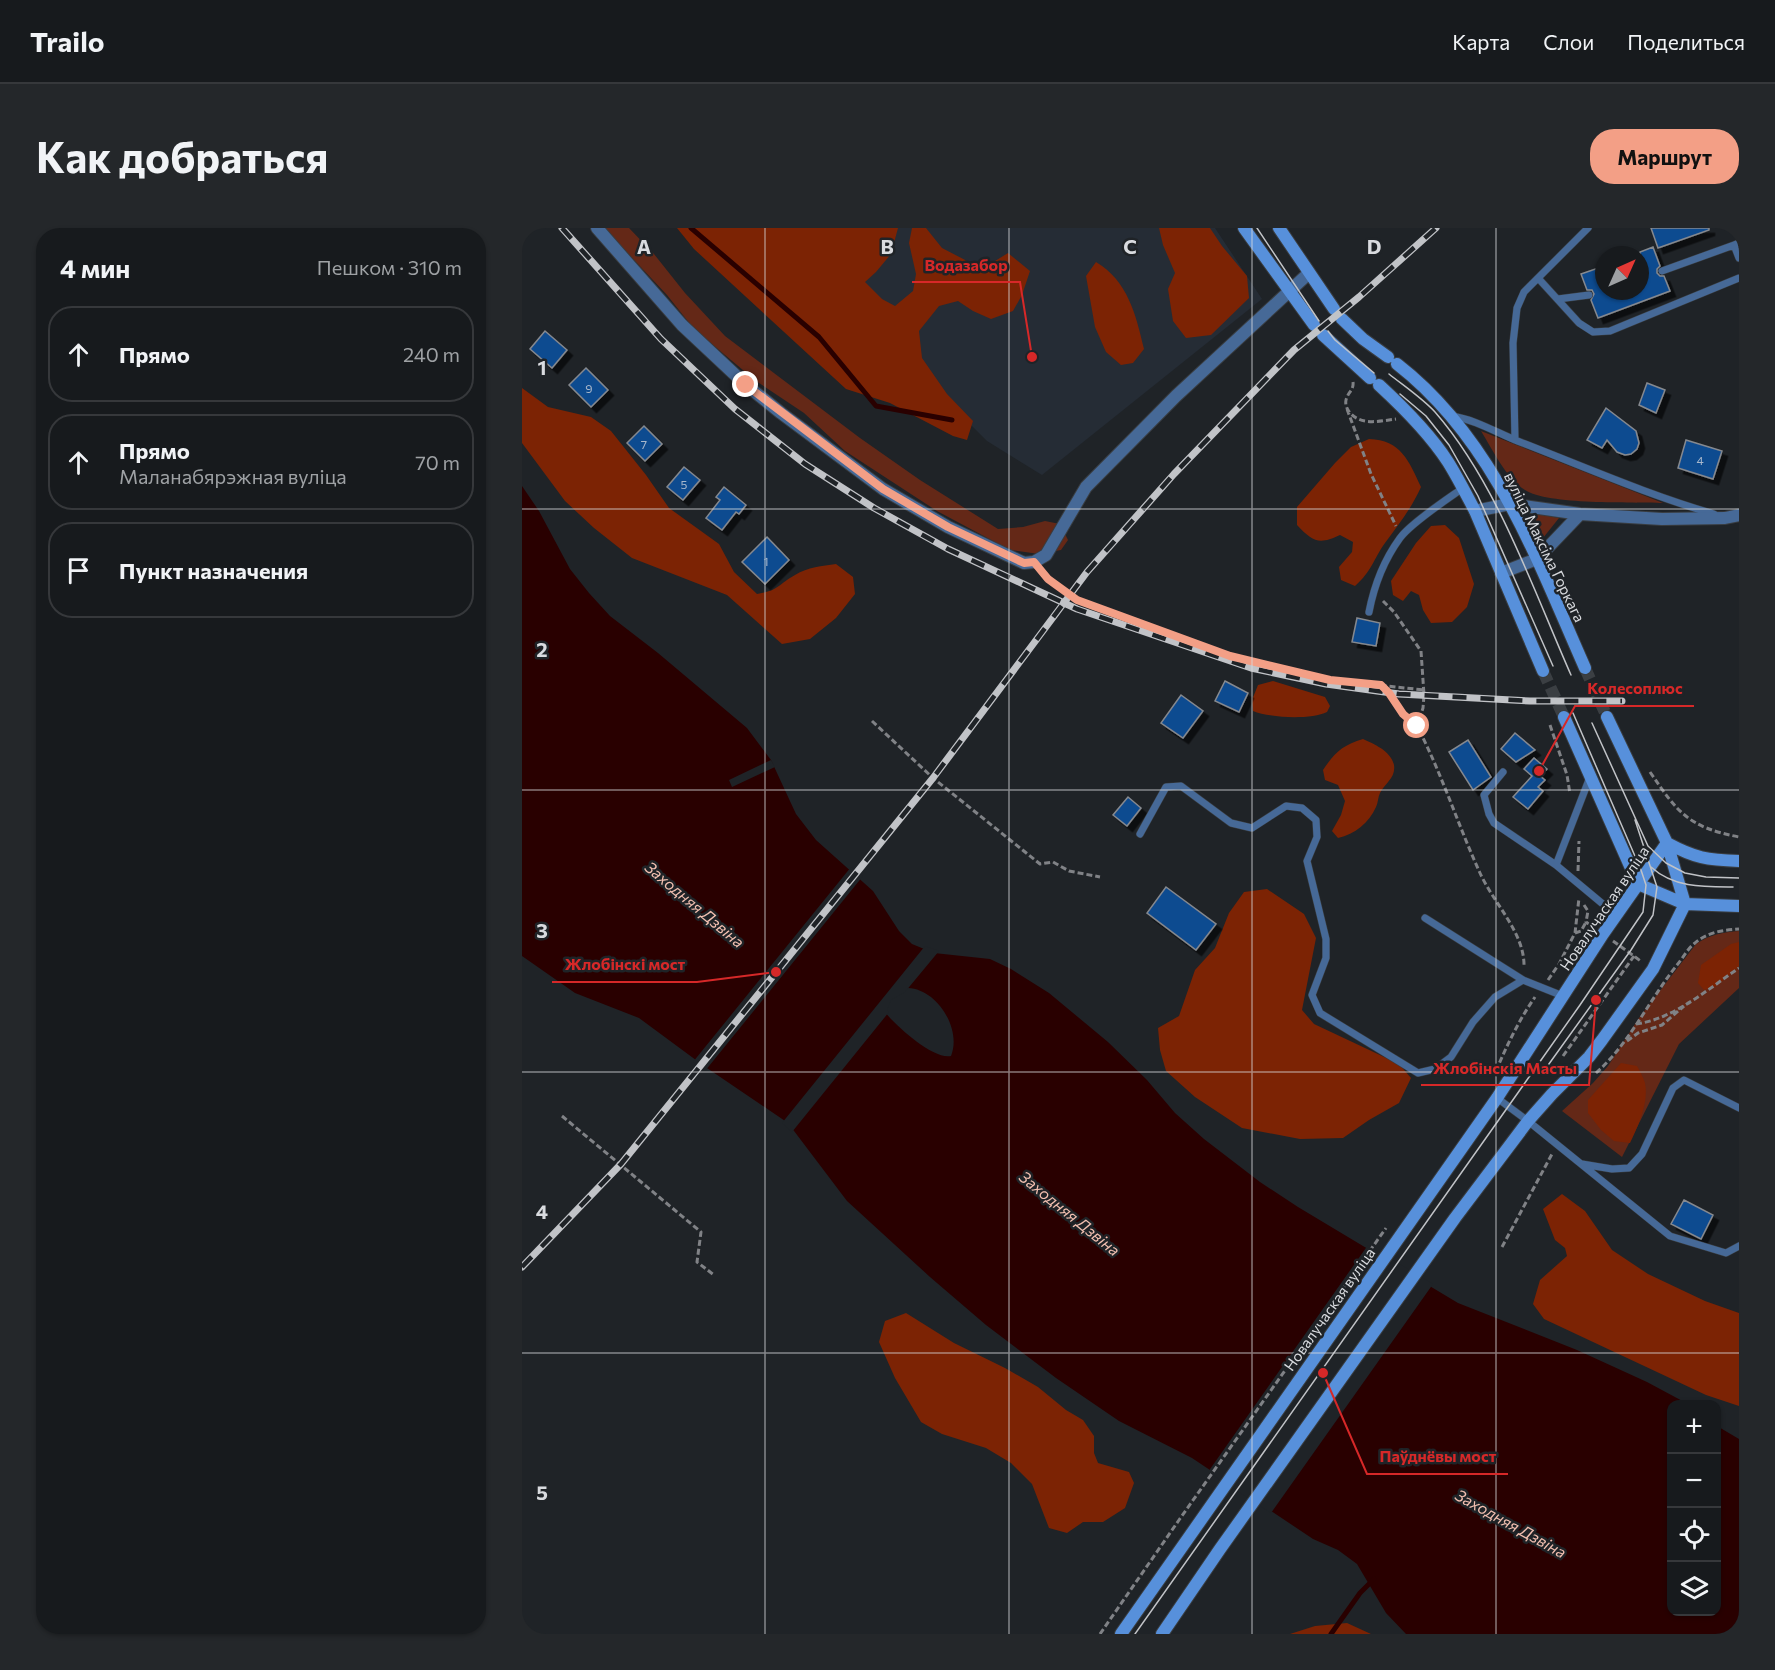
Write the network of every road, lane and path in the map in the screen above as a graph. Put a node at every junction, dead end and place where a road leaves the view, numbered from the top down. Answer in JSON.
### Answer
{"nodes":[{"id":1,"x":597,"y":228,"type":"edge"},
{"id":2,"x":1244,"y":228,"type":"edge"},
{"id":3,"x":1279,"y":228,"type":"edge"},
{"id":4,"x":1588,"y":228,"type":"edge"},
{"id":5,"x":1737,"y":244,"type":"edge"},
{"id":6,"x":1739,"y":258,"type":"edge"},
{"id":7,"x":1662,"y":272,"type":"dead end"},
{"id":8,"x":1309,"y":273,"type":"junction"},
{"id":9,"x":1538,"y":278,"type":"junction"},
{"id":10,"x":1739,"y":278,"type":"edge"},
{"id":11,"x":1288,"y":291,"type":"junction"},
{"id":12,"x":1589,"y":295,"type":"dead end"},
{"id":13,"x":1558,"y":299,"type":"junction"},
{"id":14,"x":1334,"y":309,"type":"dead end"},
{"id":15,"x":1342,"y":319,"type":"dead end"},
{"id":16,"x":1314,"y":325,"type":"dead end"},
{"id":17,"x":1323,"y":335,"type":"dead end"},
{"id":18,"x":1352,"y":378,"type":"dead end"},
{"id":19,"x":1347,"y":409,"type":"junction"},
{"id":20,"x":1393,"y":412,"type":"dead end"},
{"id":21,"x":1452,"y":416,"type":"junction"},
{"id":22,"x":1515,"y":440,"type":"junction"},
{"id":23,"x":1463,"y":488,"type":"junction"},
{"id":24,"x":1510,"y":504,"type":"junction"},
{"id":25,"x":1475,"y":511,"type":"junction"},
{"id":26,"x":1580,"y":514,"type":"junction"},
{"id":27,"x":1739,"y":515,"type":"edge"},
{"id":28,"x":1725,"y":518,"type":"junction"},
{"id":29,"x":1401,"y":537,"type":"junction"},
{"id":30,"x":1537,"y":559,"type":"junction"},
{"id":31,"x":1034,"y":562,"type":"junction"},
{"id":32,"x":1501,"y":573,"type":"junction"},
{"id":33,"x":1373,"y":592,"type":"junction"},
{"id":34,"x":1369,"y":612,"type":"dead end"},
{"id":35,"x":1586,"y":669,"type":"tunnel mouth"},
{"id":36,"x":1543,"y":671,"type":"tunnel mouth"},
{"id":37,"x":1381,"y":685,"type":"junction"},
{"id":38,"x":1424,"y":690,"type":"junction"},
{"id":39,"x":1564,"y":717,"type":"tunnel mouth"},
{"id":40,"x":1608,"y":717,"type":"tunnel mouth"},
{"id":41,"x":872,"y":720,"type":"dead end"},
{"id":42,"x":1550,"y":723,"type":"dead end"},
{"id":43,"x":1417,"y":726,"type":"junction"},
{"id":44,"x":1503,"y":772,"type":"dead end"},
{"id":45,"x":1650,"y":772,"type":"dead end"},
{"id":46,"x":1591,"y":775,"type":"junction"},
{"id":47,"x":1575,"y":817,"type":"junction"},
{"id":48,"x":1140,"y":834,"type":"dead end"},
{"id":49,"x":1738,"y":838,"type":"edge"},
{"id":50,"x":1666,"y":843,"type":"junction"},
{"id":51,"x":1739,"y":861,"type":"edge"},
{"id":52,"x":1556,"y":865,"type":"junction"},
{"id":53,"x":1100,"y":876,"type":"dead end"},
{"id":54,"x":1578,"y":883,"type":"junction"},
{"id":55,"x":1638,"y":884,"type":"junction"},
{"id":56,"x":1685,"y":904,"type":"junction"},
{"id":57,"x":1739,"y":906,"type":"edge"},
{"id":58,"x":1616,"y":915,"type":"junction"},
{"id":59,"x":1425,"y":918,"type":"dead end"},
{"id":60,"x":1586,"y":922,"type":"dead end"},
{"id":61,"x":1734,"y":924,"type":"dead end"},
{"id":62,"x":1733,"y":929,"type":"dead end"},
{"id":63,"x":1575,"y":933,"type":"junction"},
{"id":64,"x":1634,"y":956,"type":"dead end"},
{"id":65,"x":1739,"y":968,"type":"edge"},
{"id":66,"x":1523,"y":980,"type":"junction"},
{"id":67,"x":1542,"y":988,"type":"junction"},
{"id":68,"x":1563,"y":996,"type":"junction"},
{"id":69,"x":1690,"y":1000,"type":"junction"},
{"id":70,"x":1636,"y":1024,"type":"dead end"},
{"id":71,"x":1623,"y":1043,"type":"dead end"},
{"id":72,"x":1563,"y":1056,"type":"dead end"},
{"id":73,"x":1493,"y":1077,"type":"dead end"},
{"id":74,"x":1497,"y":1098,"type":"junction"},
{"id":75,"x":1739,"y":1108,"type":"edge"},
{"id":76,"x":562,"y":1116,"type":"dead end"},
{"id":77,"x":1528,"y":1121,"type":"junction"},
{"id":78,"x":1557,"y":1145,"type":"junction"},
{"id":79,"x":1579,"y":1163,"type":"junction"},
{"id":80,"x":1386,"y":1228,"type":"dead end"},
{"id":81,"x":1739,"y":1246,"type":"edge"},
{"id":82,"x":1502,"y":1247,"type":"dead end"},
{"id":83,"x":714,"y":1275,"type":"dead end"},
{"id":84,"x":1100,"y":1634,"type":"edge"},
{"id":85,"x":1121,"y":1634,"type":"edge"},
{"id":86,"x":1162,"y":1634,"type":"edge"}],
"edges":[{"from":1,"to":31,"type":"street"},
{"from":2,"to":11,"type":"main road"},
{"from":3,"to":8,"type":"main road"},
{"from":4,"to":9,"type":"lane"},
{"from":5,"to":6,"type":"lane"},
{"from":5,"to":7,"type":"lane"},
{"from":8,"to":11,"type":"street"},
{"from":8,"to":14,"type":"main road"},
{"from":9,"to":13,"type":"lane"},
{"from":9,"to":22,"type":"lane"},
{"from":10,"to":13,"type":"lane"},
{"from":11,"to":16,"type":"main road"},
{"from":11,"to":31,"type":"street"},
{"from":12,"to":13,"type":"lane"},
{"from":15,"to":21,"type":"main road","name":"вуліца Максіма Горкага"},
{"from":17,"to":23,"type":"main road"},
{"from":18,"to":19,"type":"path"},
{"from":19,"to":20,"type":"path"},
{"from":19,"to":29,"type":"path"},
{"from":21,"to":22,"type":"lane"},
{"from":21,"to":24,"type":"main road","name":"вуліца Максіма Горкага"},
{"from":22,"to":28,"type":"lane"},
{"from":23,"to":25,"type":"main road"},
{"from":23,"to":29,"type":"lane"},
{"from":24,"to":25,"type":"street"},
{"from":24,"to":26,"type":"street"},
{"from":24,"to":30,"type":"main road","name":"вуліца Максіма Горкага"},
{"from":25,"to":32,"type":"main road"},
{"from":26,"to":28,"type":"street"},
{"from":26,"to":30,"type":"street"},
{"from":27,"to":28,"type":"street"},
{"from":29,"to":33,"type":"lane"},
{"from":30,"to":32,"type":"street"},
{"from":30,"to":35,"type":"main road","name":"вуліца Максіма Горкага"},
{"from":31,"to":37,"type":"path"},
{"from":32,"to":36,"type":"main road"},
{"from":33,"to":34,"type":"lane"},
{"from":33,"to":38,"type":"path"},
{"from":37,"to":38,"type":"path"},
{"from":37,"to":43,"type":"path"},
{"from":38,"to":43,"type":"path"},
{"from":39,"to":46,"type":"main road"},
{"from":40,"to":50,"type":"main road"},
{"from":41,"to":53,"type":"path"},
{"from":42,"to":47,"type":"path"},
{"from":43,"to":66,"type":"path"},
{"from":44,"to":52,"type":"lane"},
{"from":45,"to":49,"type":"path"},
{"from":46,"to":47,"type":"lane"},
{"from":46,"to":55,"type":"main road"},
{"from":47,"to":52,"type":"lane"},
{"from":47,"to":54,"type":"path"},
{"from":48,"to":66,"type":"lane"},
{"from":50,"to":51,"type":"main road"},
{"from":50,"to":55,"type":"main road","name":"Новалучаская вуліца"},
{"from":50,"to":56,"type":"main road","name":"Новалучаская вуліца"},
{"from":52,"to":54,"type":"lane"},
{"from":54,"to":58,"type":"lane"},
{"from":54,"to":63,"type":"path"},
{"from":55,"to":56,"type":"main road"},
{"from":55,"to":58,"type":"main road","name":"Новалучаская вуліца"},
{"from":56,"to":57,"type":"main road"},
{"from":56,"to":77,"type":"main road"},
{"from":58,"to":68,"type":"main road","name":"Новалучаская вуліца"},
{"from":59,"to":66,"type":"lane"},
{"from":60,"to":63,"type":"path"},
{"from":61,"to":62,"type":"path"},
{"from":63,"to":67,"type":"path"},
{"from":64,"to":72,"type":"path"},
{"from":65,"to":69,"type":"path"},
{"from":66,"to":67,"type":"lane"},
{"from":67,"to":68,"type":"lane"},
{"from":67,"to":73,"type":"path"},
{"from":68,"to":74,"type":"main road","name":"Новалучаская вуліца"},
{"from":69,"to":70,"type":"path"},
{"from":69,"to":71,"type":"path"},
{"from":74,"to":77,"type":"lane"},
{"from":74,"to":85,"type":"main road","name":"Новалучаская вуліца"},
{"from":75,"to":79,"type":"lane"},
{"from":76,"to":83,"type":"path"},
{"from":77,"to":78,"type":"lane"},
{"from":77,"to":86,"type":"main road"},
{"from":78,"to":79,"type":"lane"},
{"from":78,"to":82,"type":"path"},
{"from":79,"to":81,"type":"lane"},
{"from":80,"to":84,"type":"path"}]}
